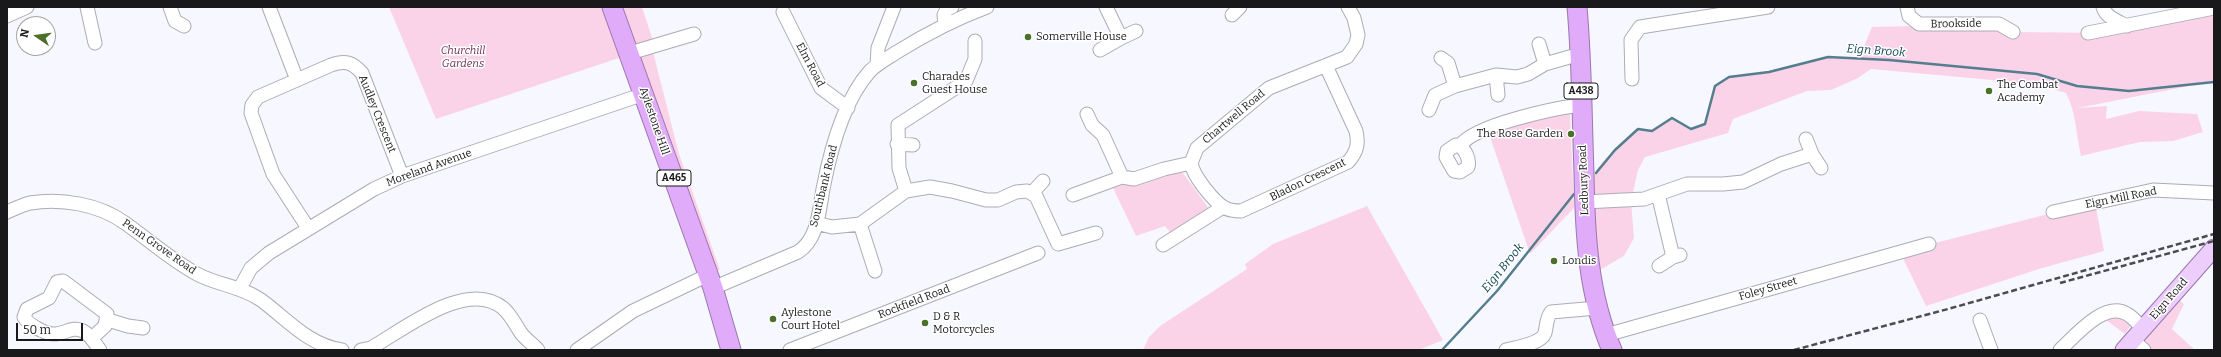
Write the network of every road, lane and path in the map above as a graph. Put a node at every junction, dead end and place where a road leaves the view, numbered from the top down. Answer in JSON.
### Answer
{"nodes":[{"id":1,"x":27,"y":7,"type":"edge"},
{"id":2,"x":87,"y":7,"type":"edge"},
{"id":3,"x":170,"y":7,"type":"edge"},
{"id":4,"x":270,"y":7,"type":"edge"},
{"id":5,"x":612,"y":7,"type":"edge"},
{"id":6,"x":894,"y":7,"type":"edge"},
{"id":7,"x":952,"y":7,"type":"edge"},
{"id":8,"x":956,"y":7,"type":"edge"},
{"id":9,"x":987,"y":7,"type":"edge"},
{"id":10,"x":1106,"y":7,"type":"edge"},
{"id":11,"x":1348,"y":7,"type":"edge"},
{"id":12,"x":1577,"y":7,"type":"edge"},
{"id":13,"x":1768,"y":7,"type":"edge"},
{"id":14,"x":1907,"y":7,"type":"edge"},
{"id":15,"x":2103,"y":7,"type":"edge"},
{"id":16,"x":2214,"y":8,"type":"edge"},
{"id":17,"x":783,"y":12,"type":"dead end"},
{"id":18,"x":968,"y":14,"type":"junction"},
{"id":19,"x":7,"y":16,"type":"edge"},
{"id":20,"x":945,"y":24,"type":"junction"},
{"id":21,"x":184,"y":26,"type":"dead end"},
{"id":22,"x":2127,"y":26,"type":"junction"},
{"id":23,"x":1136,"y":31,"type":"dead end"},
{"id":24,"x":2013,"y":32,"type":"dead end"},
{"id":25,"x":883,"y":33,"type":"junction"},
{"id":26,"x":694,"y":34,"type":"dead end"},
{"id":27,"x":2088,"y":34,"type":"dead end"},
{"id":28,"x":1121,"y":38,"type":"junction"},
{"id":29,"x":974,"y":41,"type":"dead end"},
{"id":30,"x":95,"y":42,"type":"dead end"},
{"id":31,"x":1539,"y":44,"type":"dead end"},
{"id":32,"x":1100,"y":50,"type":"dead end"},
{"id":33,"x":896,"y":53,"type":"junction"},
{"id":34,"x":630,"y":54,"type":"junction"},
{"id":35,"x":1580,"y":54,"type":"junction"},
{"id":36,"x":1440,"y":58,"type":"dead end"},
{"id":37,"x":1545,"y":64,"type":"junction"},
{"id":38,"x":877,"y":65,"type":"junction"},
{"id":39,"x":1326,"y":66,"type":"junction"},
{"id":40,"x":1496,"y":75,"type":"junction"},
{"id":41,"x":1632,"y":79,"type":"dead end"},
{"id":42,"x":297,"y":80,"type":"junction"},
{"id":43,"x":1455,"y":86,"type":"junction"},
{"id":44,"x":644,"y":94,"type":"junction"},
{"id":45,"x":1498,"y":95,"type":"dead end"},
{"id":46,"x":1581,"y":106,"type":"junction"},
{"id":47,"x":848,"y":108,"type":"junction"},
{"id":48,"x":1429,"y":110,"type":"dead end"},
{"id":49,"x":1087,"y":114,"type":"dead end"},
{"id":50,"x":1806,"y":139,"type":"dead end"},
{"id":51,"x":897,"y":144,"type":"junction"},
{"id":52,"x":913,"y":145,"type":"dead end"},
{"id":53,"x":1460,"y":146,"type":"dead end"},
{"id":54,"x":1812,"y":154,"type":"junction"},
{"id":55,"x":1191,"y":163,"type":"junction"},
{"id":56,"x":1821,"y":168,"type":"dead end"},
{"id":57,"x":402,"y":176,"type":"junction"},
{"id":58,"x":1122,"y":177,"type":"junction"},
{"id":59,"x":1043,"y":181,"type":"dead end"},
{"id":60,"x":1584,"y":190,"type":"junction"},
{"id":61,"x":906,"y":191,"type":"junction"},
{"id":62,"x":2214,"y":193,"type":"edge"},
{"id":63,"x":1034,"y":194,"type":"junction"},
{"id":64,"x":1658,"y":194,"type":"junction"},
{"id":65,"x":1073,"y":195,"type":"dead end"},
{"id":66,"x":1223,"y":207,"type":"junction"},
{"id":67,"x":7,"y":212,"type":"edge"},
{"id":68,"x":2053,"y":212,"type":"dead end"},
{"id":69,"x":816,"y":224,"type":"junction"},
{"id":70,"x":860,"y":224,"type":"junction"},
{"id":71,"x":308,"y":228,"type":"junction"},
{"id":72,"x":1096,"y":233,"type":"dead end"},
{"id":73,"x":1930,"y":244,"type":"dead end"},
{"id":74,"x":1163,"y":245,"type":"dead end"},
{"id":75,"x":2214,"y":248,"type":"edge"},
{"id":76,"x":1038,"y":253,"type":"dead end"},
{"id":77,"x":1659,"y":266,"type":"dead end"},
{"id":78,"x":875,"y":271,"type":"dead end"},
{"id":79,"x":710,"y":281,"type":"junction"},
{"id":80,"x":240,"y":288,"type":"junction"},
{"id":81,"x":1597,"y":308,"type":"junction"},
{"id":82,"x":108,"y":317,"type":"junction"},
{"id":83,"x":1980,"y":320,"type":"dead end"},
{"id":84,"x":142,"y":328,"type":"dead end"},
{"id":85,"x":92,"y":338,"type":"junction"},
{"id":86,"x":1609,"y":342,"type":"edge"},
{"id":87,"x":2136,"y":342,"type":"edge"},
{"id":88,"x":100,"y":350,"type":"edge"},
{"id":89,"x":342,"y":350,"type":"edge"},
{"id":90,"x":368,"y":350,"type":"edge"},
{"id":91,"x":538,"y":350,"type":"edge"},
{"id":92,"x":577,"y":350,"type":"edge"},
{"id":93,"x":731,"y":350,"type":"edge"},
{"id":94,"x":790,"y":350,"type":"edge"},
{"id":95,"x":1506,"y":350,"type":"edge"},
{"id":96,"x":1991,"y":350,"type":"edge"},
{"id":97,"x":2060,"y":350,"type":"edge"}],
"edges":[{"from":1,"to":19,"type":"street"},
{"from":2,"to":30,"type":"street"},
{"from":3,"to":21,"type":"street"},
{"from":4,"to":42,"type":"street"},
{"from":5,"to":34,"type":"highway","name":"Aylestone Hill","number":"A465"},
{"from":6,"to":25,"type":"street"},
{"from":7,"to":20,"type":"street"},
{"from":8,"to":18,"type":"street"},
{"from":9,"to":18,"type":"street","name":"Southbank Road"},
{"from":10,"to":28,"type":"street"},
{"from":11,"to":39,"type":"street","name":"Chartwell Road"},
{"from":12,"to":35,"type":"highway","name":"Ledbury Road","number":"A438"},
{"from":13,"to":41,"type":"street"},
{"from":14,"to":24,"type":"street","name":"Brookside"},
{"from":15,"to":22,"type":"street"},
{"from":16,"to":22,"type":"street"},
{"from":17,"to":47,"type":"street","name":"Elm Road"},
{"from":18,"to":20,"type":"street","name":"Southbank Road"},
{"from":20,"to":33,"type":"street","name":"Southbank Road"},
{"from":22,"to":27,"type":"street"},
{"from":23,"to":28,"type":"street"},
{"from":25,"to":33,"type":"street"},
{"from":25,"to":38,"type":"street"},
{"from":26,"to":34,"type":"street"},
{"from":28,"to":32,"type":"street"},
{"from":29,"to":51,"type":"street"},
{"from":31,"to":37,"type":"street"},
{"from":33,"to":38,"type":"street","name":"Southbank Road"},
{"from":34,"to":44,"type":"highway","name":"Aylestone Hill","number":"A465"},
{"from":35,"to":37,"type":"street"},
{"from":35,"to":46,"type":"highway","name":"Ledbury Road","number":"A438"},
{"from":36,"to":43,"type":"street"},
{"from":37,"to":40,"type":"street"},
{"from":38,"to":47,"type":"street","name":"Southbank Road"},
{"from":39,"to":55,"type":"street","name":"Chartwell Road"},
{"from":39,"to":66,"type":"street","name":"Bladon Crescent"},
{"from":40,"to":43,"type":"street"},
{"from":40,"to":45,"type":"street"},
{"from":42,"to":57,"type":"street","name":"Audley Crescent"},
{"from":42,"to":71,"type":"street","name":"Audley Crescent"},
{"from":43,"to":48,"type":"street"},
{"from":44,"to":57,"type":"street","name":"Moreland Avenue"},
{"from":44,"to":79,"type":"highway","name":"Aylestone Hill","number":"A465"},
{"from":46,"to":53,"type":"street"},
{"from":46,"to":60,"type":"highway","name":"Ledbury Road","number":"A438"},
{"from":47,"to":69,"type":"street","name":"Southbank Road"},
{"from":49,"to":58,"type":"street"},
{"from":50,"to":54,"type":"street"},
{"from":51,"to":52,"type":"street"},
{"from":51,"to":61,"type":"street"},
{"from":54,"to":56,"type":"street"},
{"from":54,"to":64,"type":"street"},
{"from":55,"to":58,"type":"street"},
{"from":55,"to":66,"type":"street"},
{"from":57,"to":71,"type":"street","name":"Moreland Avenue"},
{"from":58,"to":65,"type":"street"},
{"from":59,"to":63,"type":"street"},
{"from":60,"to":64,"type":"street"},
{"from":60,"to":81,"type":"highway","name":"Ledbury Road","number":"A438"},
{"from":61,"to":63,"type":"street"},
{"from":61,"to":70,"type":"street"},
{"from":62,"to":68,"type":"street","name":"Eign Mill Road"},
{"from":63,"to":72,"type":"street"},
{"from":64,"to":77,"type":"street"},
{"from":66,"to":74,"type":"street"},
{"from":67,"to":80,"type":"street","name":"Penn Grove Road"},
{"from":69,"to":70,"type":"street"},
{"from":69,"to":79,"type":"street","name":"Southbank Road"},
{"from":70,"to":78,"type":"street"},
{"from":71,"to":80,"type":"street","name":"Moreland Avenue"},
{"from":73,"to":86,"type":"street","name":"Foley Street"},
{"from":75,"to":87,"type":"main road","name":"Eign Road"},
{"from":76,"to":94,"type":"street","name":"Rockfield Road"},
{"from":79,"to":92,"type":"street"},
{"from":79,"to":93,"type":"highway","name":"Aylestone Hill","number":"A465"},
{"from":80,"to":89,"type":"street","name":"Penn Grove Road"},
{"from":81,"to":86,"type":"highway","name":"Ledbury Road","number":"A438"},
{"from":81,"to":95,"type":"street"},
{"from":82,"to":84,"type":"street"},
{"from":82,"to":85,"type":"street"},
{"from":82,"to":85,"type":"street"},
{"from":83,"to":96,"type":"street"},
{"from":85,"to":88,"type":"street"},
{"from":87,"to":97,"type":"street"},
{"from":90,"to":91,"type":"street"}]}
